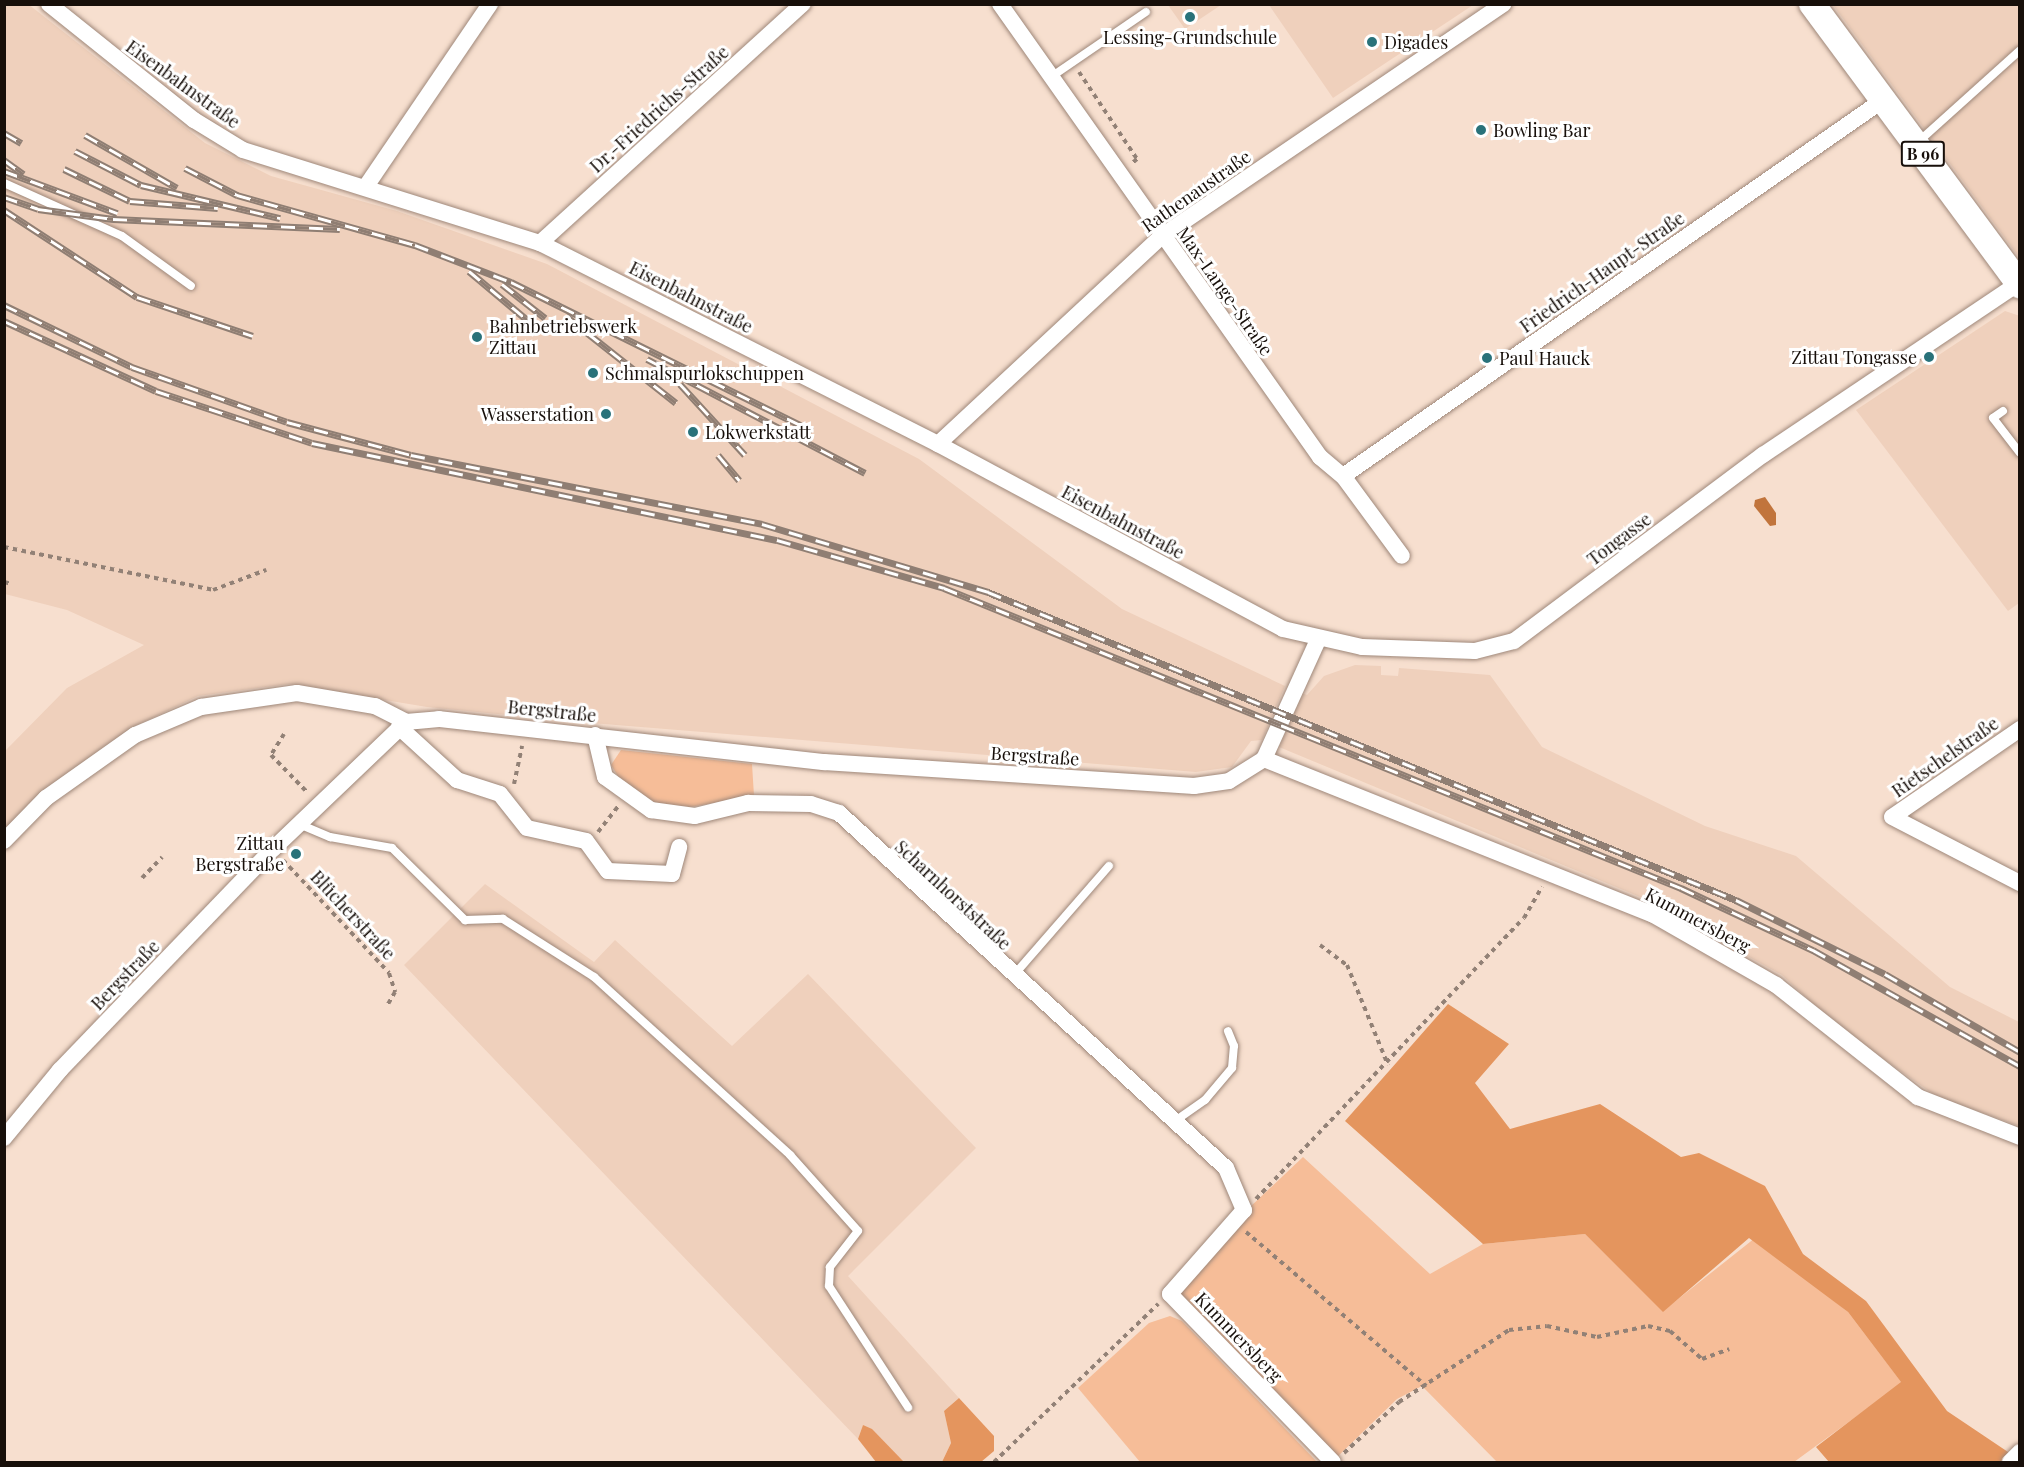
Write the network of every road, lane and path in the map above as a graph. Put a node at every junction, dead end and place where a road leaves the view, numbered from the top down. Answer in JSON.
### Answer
{"nodes":[{"id":1,"x":49,"y":4,"type":"edge"},
{"id":2,"x":490,"y":4,"type":"edge"},
{"id":3,"x":803,"y":4,"type":"edge"},
{"id":4,"x":1000,"y":4,"type":"edge"},
{"id":5,"x":1504,"y":4,"type":"edge"},
{"id":6,"x":1812,"y":4,"type":"edge"},
{"id":7,"x":1146,"y":12,"type":"dead end"},
{"id":8,"x":2019,"y":50,"type":"edge"},
{"id":9,"x":1072,"y":62,"type":"junction"},
{"id":10,"x":1051,"y":77,"type":"junction"},
{"id":11,"x":1883,"y":100,"type":"junction"},
{"id":12,"x":1916,"y":144,"type":"junction"},
{"id":13,"x":1118,"y":172,"type":"junction"},
{"id":14,"x":4,"y":183,"type":"edge"},
{"id":15,"x":367,"y":185,"type":"junction"},
{"id":16,"x":1162,"y":236,"type":"junction"},
{"id":17,"x":540,"y":243,"type":"junction"},
{"id":18,"x":2019,"y":283,"type":"edge"},
{"id":19,"x":191,"y":286,"type":"dead end"},
{"id":20,"x":2003,"y":411,"type":"dead end"},
{"id":21,"x":938,"y":444,"type":"junction"},
{"id":22,"x":2019,"y":453,"type":"edge"},
{"id":23,"x":1343,"y":476,"type":"junction"},
{"id":24,"x":4,"y":547,"type":"edge"},
{"id":25,"x":1402,"y":556,"type":"dead end"},
{"id":26,"x":266,"y":570,"type":"dead end"},
{"id":27,"x":4,"y":582,"type":"edge"},
{"id":28,"x":12,"y":584,"type":"dead end"},
{"id":29,"x":1318,"y":640,"type":"junction"},
{"id":30,"x":402,"y":724,"type":"junction"},
{"id":31,"x":2019,"y":729,"type":"edge"},
{"id":32,"x":284,"y":734,"type":"dead end"},
{"id":33,"x":595,"y":735,"type":"junction"},
{"id":34,"x":1264,"y":759,"type":"junction"},
{"id":35,"x":522,"y":763,"type":"dead end"},
{"id":36,"x":512,"y":788,"type":"dead end"},
{"id":37,"x":318,"y":804,"type":"junction"},
{"id":38,"x":299,"y":824,"type":"junction"},
{"id":39,"x":4,"y":841,"type":"edge"},
{"id":40,"x":679,"y":847,"type":"dead end"},
{"id":41,"x":273,"y":849,"type":"junction"},
{"id":42,"x":162,"y":857,"type":"dead end"},
{"id":43,"x":1109,"y":866,"type":"dead end"},
{"id":44,"x":1549,"y":875,"type":"junction"},
{"id":45,"x":142,"y":878,"type":"dead end"},
{"id":46,"x":2019,"y":883,"type":"edge"},
{"id":47,"x":1320,"y":945,"type":"dead end"},
{"id":48,"x":1012,"y":976,"type":"junction"},
{"id":49,"x":387,"y":1006,"type":"dead end"},
{"id":50,"x":1228,"y":1030,"type":"dead end"},
{"id":51,"x":1388,"y":1065,"type":"junction"},
{"id":52,"x":1175,"y":1121,"type":"junction"},
{"id":53,"x":2019,"y":1137,"type":"edge"},
{"id":54,"x":4,"y":1138,"type":"edge"},
{"id":55,"x":1239,"y":1216,"type":"junction"},
{"id":56,"x":1170,"y":1294,"type":"junction"},
{"id":57,"x":1729,"y":1349,"type":"dead end"},
{"id":58,"x":1426,"y":1386,"type":"junction"},
{"id":59,"x":908,"y":1407,"type":"dead end"},
{"id":60,"x":2019,"y":1452,"type":"edge"},
{"id":61,"x":994,"y":1462,"type":"edge"},
{"id":62,"x":1333,"y":1462,"type":"edge"},
{"id":63,"x":2010,"y":1462,"type":"edge"}],
"edges":[{"from":1,"to":15,"type":"street","name":"Eisenbahnstraße"},
{"from":2,"to":15,"type":"street"},
{"from":3,"to":17,"type":"street","name":"Dr.-Friedrichs-Straße"},
{"from":4,"to":10,"type":"street","name":"Max-Lange-Straße"},
{"from":5,"to":16,"type":"street","name":"Rathenaustraße"},
{"from":6,"to":11,"type":"main road","number":"B 96"},
{"from":7,"to":9,"type":"lane"},
{"from":8,"to":12,"type":"lane"},
{"from":9,"to":10,"type":"lane"},
{"from":9,"to":13,"type":"path"},
{"from":10,"to":13,"type":"street","name":"Max-Lange-Straße"},
{"from":11,"to":12,"type":"main road","number":"B 96"},
{"from":11,"to":23,"type":"street","name":"Friedrich-Haupt-Straße"},
{"from":12,"to":18,"type":"main road","number":"B 96"},
{"from":13,"to":16,"type":"street","name":"Max-Lange-Straße"},
{"from":14,"to":19,"type":"lane"},
{"from":15,"to":17,"type":"street","name":"Eisenbahnstraße"},
{"from":16,"to":21,"type":"street","name":"Rathenaustraße"},
{"from":16,"to":23,"type":"street","name":"Max-Lange-Straße"},
{"from":17,"to":21,"type":"street","name":"Eisenbahnstraße"},
{"from":18,"to":29,"type":"street","name":"Tongasse"},
{"from":20,"to":22,"type":"lane"},
{"from":21,"to":29,"type":"street","name":"Eisenbahnstraße"},
{"from":23,"to":25,"type":"street","name":"Max-Lange-Straße"},
{"from":24,"to":26,"type":"path"},
{"from":27,"to":28,"type":"path"},
{"from":29,"to":34,"type":"street"},
{"from":30,"to":33,"type":"street","name":"Bergstraße"},
{"from":30,"to":37,"type":"street","name":"Bergstraße"},
{"from":30,"to":39,"type":"street"},
{"from":30,"to":40,"type":"street"},
{"from":31,"to":46,"type":"street","name":"Rietschelstraße"},
{"from":32,"to":37,"type":"path"},
{"from":33,"to":34,"type":"street","name":"Bergstraße"},
{"from":33,"to":48,"type":"street","name":"Scharnhorststraße"},
{"from":34,"to":44,"type":"street","name":"Kummersberg"},
{"from":35,"to":36,"type":"path"},
{"from":37,"to":38,"type":"street","name":"Bergstraße"},
{"from":38,"to":41,"type":"street","name":"Bergstraße"},
{"from":38,"to":59,"type":"lane"},
{"from":41,"to":49,"type":"path","name":"Blücherstraße"},
{"from":41,"to":54,"type":"street","name":"Bergstraße"},
{"from":42,"to":45,"type":"path"},
{"from":43,"to":48,"type":"lane"},
{"from":44,"to":51,"type":"path"},
{"from":44,"to":53,"type":"street","name":"Kummersberg"},
{"from":47,"to":51,"type":"path"},
{"from":48,"to":52,"type":"street","name":"Scharnhorststraße"},
{"from":50,"to":52,"type":"lane"},
{"from":51,"to":55,"type":"path"},
{"from":52,"to":55,"type":"street","name":"Scharnhorststraße"},
{"from":55,"to":56,"type":"street","name":"Kummersberg"},
{"from":55,"to":58,"type":"path"},
{"from":56,"to":61,"type":"path"},
{"from":56,"to":62,"type":"street","name":"Kummersberg"},
{"from":57,"to":58,"type":"path"},
{"from":58,"to":62,"type":"path"},
{"from":60,"to":63,"type":"street"}]}
